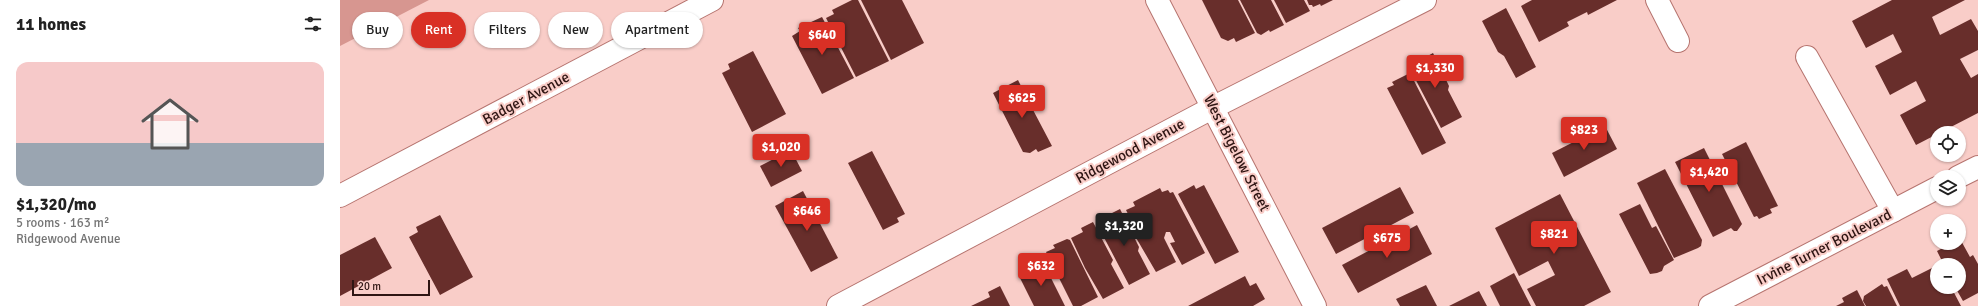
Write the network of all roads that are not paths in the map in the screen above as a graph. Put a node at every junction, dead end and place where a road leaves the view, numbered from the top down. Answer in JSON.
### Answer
{"nodes":[{"id":1,"x":712,"y":0,"type":"edge"},
{"id":2,"x":1157,"y":0,"type":"edge"},
{"id":3,"x":1425,"y":0,"type":"edge"},
{"id":4,"x":1657,"y":0,"type":"edge"},
{"id":5,"x":1678,"y":41,"type":"dead end"},
{"id":6,"x":1807,"y":57,"type":"dead end"},
{"id":7,"x":1214,"y":107,"type":"junction"},
{"id":8,"x":1978,"y":167,"type":"edge"},
{"id":9,"x":1966,"y":173,"type":"edge"},
{"id":10,"x":1930,"y":192,"type":"edge"},
{"id":11,"x":340,"y":196,"type":"edge"},
{"id":12,"x":1893,"y":212,"type":"junction"},
{"id":13,"x":838,"y":306,"type":"edge"},
{"id":14,"x":1315,"y":306,"type":"edge"},
{"id":15,"x":1710,"y":306,"type":"edge"}],
"edges":[{"from":1,"to":11,"type":"street","name":"Badger Avenue"},
{"from":2,"to":7,"type":"street","name":"West Bigelow Street"},
{"from":3,"to":7,"type":"street","name":"Ridgewood Avenue"},
{"from":4,"to":5,"type":"street"},
{"from":6,"to":12,"type":"street"},
{"from":7,"to":13,"type":"street","name":"Ridgewood Avenue"},
{"from":7,"to":14,"type":"street","name":"West Bigelow Street"},
{"from":8,"to":9,"type":"street"},
{"from":10,"to":12,"type":"street","name":"Irvine Turner Boulevard"},
{"from":12,"to":15,"type":"street","name":"Irvine Turner Boulevard"}]}
